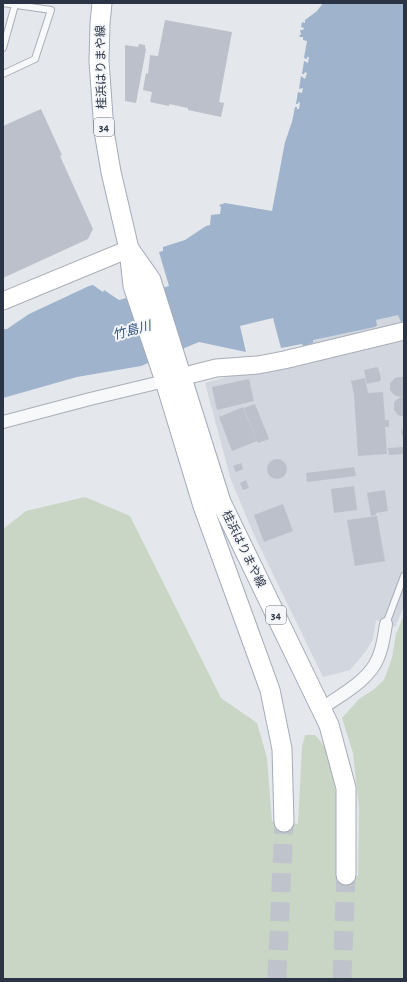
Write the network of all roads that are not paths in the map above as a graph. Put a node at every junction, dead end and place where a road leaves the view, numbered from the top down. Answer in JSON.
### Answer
{"nodes":[{"id":1,"x":3,"y":3,"type":"edge"},
{"id":2,"x":102,"y":3,"type":"edge"},
{"id":3,"x":15,"y":5,"type":"junction"},
{"id":4,"x":3,"y":48,"type":"edge"},
{"id":5,"x":3,"y":74,"type":"edge"},
{"id":6,"x":129,"y":249,"type":"junction"},
{"id":7,"x":3,"y":301,"type":"edge"},
{"id":8,"x":404,"y":331,"type":"edge"},
{"id":9,"x":171,"y":371,"type":"junction"},
{"id":10,"x":3,"y":422,"type":"edge"},
{"id":11,"x":404,"y":576,"type":"edge"},
{"id":12,"x":386,"y":624,"type":"joint"},
{"id":13,"x":321,"y":709,"type":"junction"},
{"id":14,"x":284,"y":822,"type":"tunnel mouth"},
{"id":15,"x":346,"y":875,"type":"tunnel mouth"}],
"edges":[{"from":1,"to":3,"type":"lane"},
{"from":2,"to":6,"type":"main road","name":"桂浜はりまや線","number":"34"},
{"from":3,"to":4,"type":"lane"},
{"from":3,"to":5,"type":"lane"},
{"from":6,"to":7,"type":"street"},
{"from":6,"to":9,"type":"main road","name":"桂浜はりまや線","number":"34"},
{"from":8,"to":9,"type":"street"},
{"from":9,"to":10,"type":"street"},
{"from":9,"to":13,"type":"main road","name":"桂浜はりまや線","number":"34"},
{"from":9,"to":14,"type":"main road","name":"桂浜はりまや線","number":"34"},
{"from":11,"to":12,"type":"lane"},
{"from":12,"to":13,"type":"street"},
{"from":13,"to":15,"type":"main road","name":"桂浜はりまや線","number":"34"}]}
